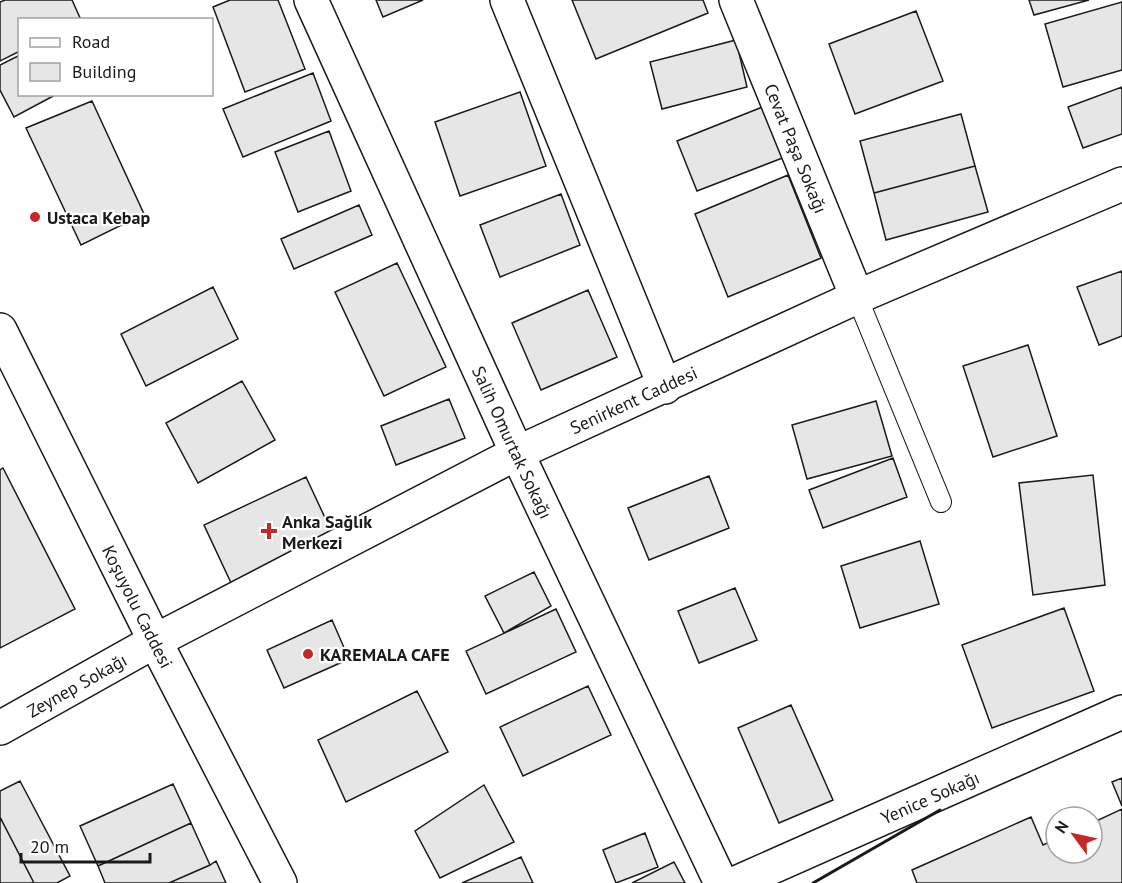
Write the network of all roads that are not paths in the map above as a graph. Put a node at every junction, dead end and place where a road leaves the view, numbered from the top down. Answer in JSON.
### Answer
{"nodes":[{"id":1,"x":310,"y":0,"type":"edge"},
{"id":2,"x":507,"y":0,"type":"edge"},
{"id":3,"x":736,"y":0,"type":"edge"},
{"id":4,"x":1122,"y":184,"type":"edge"},
{"id":5,"x":857,"y":297,"type":"junction"},
{"id":6,"x":0,"y":330,"type":"edge"},
{"id":7,"x":665,"y":387,"type":"junction"},
{"id":8,"x":517,"y":453,"type":"junction"},
{"id":9,"x":941,"y":502,"type":"dead end"},
{"id":10,"x":155,"y":641,"type":"junction"},
{"id":11,"x":1122,"y":712,"type":"edge"},
{"id":12,"x":0,"y":728,"type":"edge"},
{"id":13,"x":279,"y":883,"type":"edge"},
{"id":14,"x":721,"y":883,"type":"edge"},
{"id":15,"x":736,"y":883,"type":"edge"}],
"edges":[{"from":1,"to":8,"type":"street","name":"Salih Omurtak Sokağı"},
{"from":2,"to":7,"type":"street"},
{"from":3,"to":5,"type":"street","name":"Cevat Paşa Sokağı"},
{"from":4,"to":5,"type":"street","name":"Senirkent Caddesi"},
{"from":5,"to":7,"type":"street","name":"Senirkent Caddesi"},
{"from":5,"to":9,"type":"lane"},
{"from":6,"to":10,"type":"street","name":"Koşuyolu Caddesi"},
{"from":7,"to":8,"type":"street","name":"Senirkent Caddesi"},
{"from":8,"to":10,"type":"street","name":"Senirkent Caddesi"},
{"from":8,"to":14,"type":"street","name":"Salih Omurtak Sokağı"},
{"from":10,"to":12,"type":"street","name":"Zeynep Sokağı"},
{"from":10,"to":13,"type":"street","name":"Koşuyolu Caddesi"},
{"from":11,"to":15,"type":"street","name":"Yenice Sokağı"}]}
